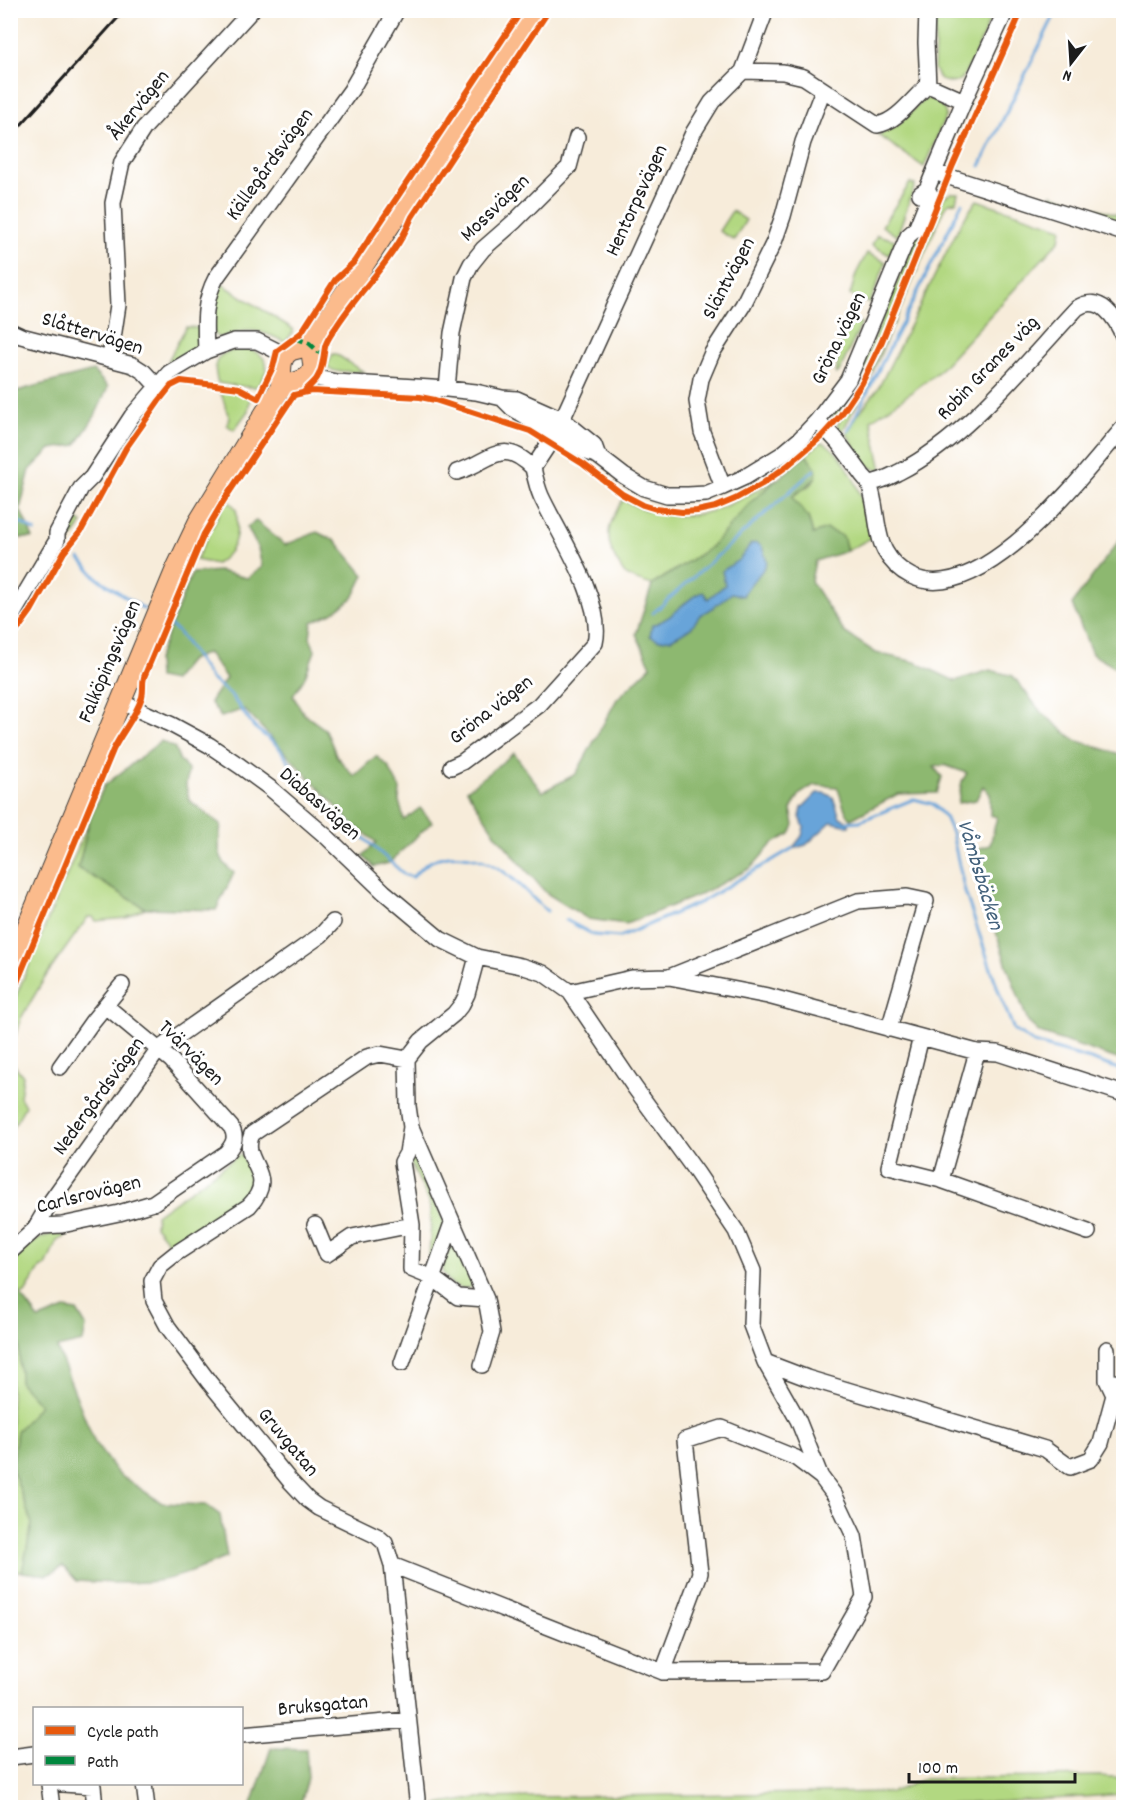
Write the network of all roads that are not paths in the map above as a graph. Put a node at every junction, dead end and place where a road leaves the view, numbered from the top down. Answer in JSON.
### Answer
{"nodes":[{"id":1,"x":252,"y":10,"type":"edge"},
{"id":2,"x":396,"y":10,"type":"edge"},
{"id":3,"x":533,"y":10,"type":"edge"},
{"id":4,"x":766,"y":10,"type":"edge"},
{"id":5,"x":927,"y":10,"type":"edge"},
{"id":6,"x":1006,"y":10,"type":"edge"},
{"id":7,"x":742,"y":71,"type":"junction"},
{"id":8,"x":928,"y":85,"type":"junction"},
{"id":9,"x":824,"y":90,"type":"junction"},
{"id":10,"x":964,"y":101,"type":"junction"},
{"id":11,"x":577,"y":137,"type":"dead end"},
{"id":12,"x":934,"y":172,"type":"junction"},
{"id":13,"x":1124,"y":234,"type":"edge"},
{"id":14,"x":10,"y":331,"type":"edge"},
{"id":15,"x":1124,"y":338,"type":"edge"},
{"id":16,"x":206,"y":351,"type":"junction"},
{"id":17,"x":110,"y":358,"type":"junction"},
{"id":18,"x":297,"y":365,"type":"junction"},
{"id":19,"x":157,"y":386,"type":"junction"},
{"id":20,"x":447,"y":389,"type":"junction"},
{"id":21,"x":817,"y":421,"type":"junction"},
{"id":22,"x":559,"y":426,"type":"junction"},
{"id":23,"x":1124,"y":427,"type":"edge"},
{"id":24,"x":533,"y":468,"type":"junction"},
{"id":25,"x":457,"y":472,"type":"dead end"},
{"id":26,"x":869,"y":483,"type":"junction"},
{"id":27,"x":723,"y":487,"type":"junction"},
{"id":28,"x":10,"y":619,"type":"edge"},
{"id":29,"x":120,"y":702,"type":"junction"},
{"id":30,"x":451,"y":767,"type":"dead end"},
{"id":31,"x":333,"y":922,"type":"dead end"},
{"id":32,"x":477,"y":957,"type":"junction"},
{"id":33,"x":10,"y":968,"type":"edge"},
{"id":34,"x":669,"y":977,"type":"junction"},
{"id":35,"x":122,"y":985,"type":"dead end"},
{"id":36,"x":570,"y":992,"type":"junction"},
{"id":37,"x":106,"y":1006,"type":"junction"},
{"id":38,"x":889,"y":1029,"type":"junction"},
{"id":39,"x":921,"y":1037,"type":"junction"},
{"id":40,"x":159,"y":1049,"type":"junction"},
{"id":41,"x":977,"y":1052,"type":"junction"},
{"id":42,"x":407,"y":1059,"type":"junction"},
{"id":43,"x":60,"y":1067,"type":"dead end"},
{"id":44,"x":1124,"y":1094,"type":"edge"},
{"id":45,"x":411,"y":1127,"type":"junction"},
{"id":46,"x":242,"y":1140,"type":"junction"},
{"id":47,"x":941,"y":1180,"type":"junction"},
{"id":48,"x":452,"y":1223,"type":"junction"},
{"id":49,"x":412,"y":1224,"type":"junction"},
{"id":50,"x":315,"y":1225,"type":"dead end"},
{"id":51,"x":34,"y":1230,"type":"junction"},
{"id":52,"x":1088,"y":1232,"type":"dead end"},
{"id":53,"x":10,"y":1252,"type":"edge"},
{"id":54,"x":433,"y":1278,"type":"junction"},
{"id":55,"x":486,"y":1299,"type":"junction"},
{"id":56,"x":1107,"y":1349,"type":"dead end"},
{"id":57,"x":765,"y":1362,"type":"junction"},
{"id":58,"x":402,"y":1364,"type":"dead end"},
{"id":59,"x":482,"y":1365,"type":"dead end"},
{"id":60,"x":1107,"y":1380,"type":"junction"},
{"id":61,"x":1124,"y":1385,"type":"edge"},
{"id":62,"x":821,"y":1477,"type":"junction"},
{"id":63,"x":392,"y":1565,"type":"junction"},
{"id":64,"x":663,"y":1672,"type":"junction"},
{"id":65,"x":408,"y":1720,"type":"junction"},
{"id":66,"x":243,"y":1735,"type":"edge"},
{"id":67,"x":33,"y":1754,"type":"edge"},
{"id":68,"x":11,"y":1757,"type":"edge"},
{"id":69,"x":49,"y":1785,"type":"edge"},
{"id":70,"x":78,"y":1785,"type":"edge"},
{"id":71,"x":144,"y":1785,"type":"edge"},
{"id":72,"x":52,"y":1808,"type":"edge"},
{"id":73,"x":95,"y":1808,"type":"edge"},
{"id":74,"x":147,"y":1808,"type":"edge"},
{"id":75,"x":418,"y":1808,"type":"edge"}],
"edges":[{"from":1,"to":17,"type":"street","name":"Åkervägen"},
{"from":2,"to":16,"type":"street","name":"Källegårdsvägen"},
{"from":3,"to":18,"type":"main road","name":"Falköpingsvägen"},
{"from":4,"to":7,"type":"street","name":"Hentorpsvägen"},
{"from":5,"to":8,"type":"street"},
{"from":6,"to":10,"type":"street","name":"Gröna vägen"},
{"from":7,"to":9,"type":"street"},
{"from":7,"to":22,"type":"street","name":"Hentorpsvägen"},
{"from":8,"to":9,"type":"street"},
{"from":8,"to":10,"type":"street"},
{"from":9,"to":27,"type":"street","name":"Släntvägen"},
{"from":10,"to":12,"type":"street","name":"Gröna vägen"},
{"from":11,"to":20,"type":"street","name":"Mossvägen"},
{"from":12,"to":13,"type":"street"},
{"from":12,"to":21,"type":"street","name":"Gröna vägen"},
{"from":14,"to":17,"type":"street","name":"Slåttervägen"},
{"from":15,"to":26,"type":"street","name":"Robin Granes väg"},
{"from":16,"to":18,"type":"street","name":"Gröna vägen"},
{"from":16,"to":19,"type":"street","name":"Gröna vägen"},
{"from":17,"to":19,"type":"street","name":"Slåttervägen"},
{"from":18,"to":20,"type":"street","name":"Gröna vägen"},
{"from":18,"to":29,"type":"main road","name":"Falköpingsvägen"},
{"from":19,"to":28,"type":"street","name":"Gröna vägen"},
{"from":20,"to":22,"type":"street","name":"Gröna vägen"},
{"from":21,"to":26,"type":"street"},
{"from":21,"to":27,"type":"street","name":"Gröna vägen"},
{"from":22,"to":24,"type":"street"},
{"from":22,"to":27,"type":"street","name":"Gröna vägen"},
{"from":23,"to":26,"type":"street"},
{"from":24,"to":25,"type":"street"},
{"from":24,"to":30,"type":"street","name":"Gröna vägen"},
{"from":29,"to":32,"type":"street","name":"Diabasvägen"},
{"from":29,"to":33,"type":"main road","name":"Falköpingsvägen"},
{"from":31,"to":40,"type":"street","name":"Nedergårdsvägen"},
{"from":32,"to":36,"type":"street","name":"Diabasvägen"},
{"from":32,"to":42,"type":"street"},
{"from":34,"to":36,"type":"street"},
{"from":34,"to":38,"type":"street"},
{"from":34,"to":38,"type":"street"},
{"from":35,"to":37,"type":"street"},
{"from":36,"to":57,"type":"street"},
{"from":37,"to":40,"type":"street","name":"Tvärvägen"},
{"from":37,"to":43,"type":"street"},
{"from":38,"to":39,"type":"street"},
{"from":39,"to":41,"type":"street"},
{"from":39,"to":47,"type":"street"},
{"from":40,"to":46,"type":"street","name":"Tvärvägen"},
{"from":40,"to":51,"type":"street","name":"Nedergårdsvägen"},
{"from":41,"to":44,"type":"street"},
{"from":41,"to":47,"type":"street"},
{"from":42,"to":45,"type":"street"},
{"from":42,"to":46,"type":"street"},
{"from":45,"to":48,"type":"street"},
{"from":45,"to":49,"type":"street"},
{"from":46,"to":51,"type":"street","name":"Carlsrovägen"},
{"from":46,"to":63,"type":"street","name":"Gruvgatan"},
{"from":47,"to":52,"type":"street"},
{"from":48,"to":54,"type":"street"},
{"from":48,"to":55,"type":"street"},
{"from":49,"to":50,"type":"street"},
{"from":49,"to":54,"type":"street"},
{"from":51,"to":53,"type":"street","name":"Carlsrovägen"},
{"from":54,"to":55,"type":"street"},
{"from":54,"to":58,"type":"street"},
{"from":55,"to":59,"type":"street"},
{"from":56,"to":60,"type":"street"},
{"from":57,"to":60,"type":"street"},
{"from":57,"to":62,"type":"street"},
{"from":60,"to":61,"type":"street"},
{"from":62,"to":64,"type":"street"},
{"from":62,"to":64,"type":"street"},
{"from":63,"to":64,"type":"street"},
{"from":63,"to":65,"type":"street","name":"Gruvgatan"},
{"from":65,"to":66,"type":"street","name":"Bruksgatan"},
{"from":65,"to":75,"type":"street","name":"Gruvgatan"},
{"from":67,"to":68,"type":"street"},
{"from":69,"to":72,"type":"street"},
{"from":70,"to":73,"type":"street"},
{"from":71,"to":74,"type":"street"}]}
